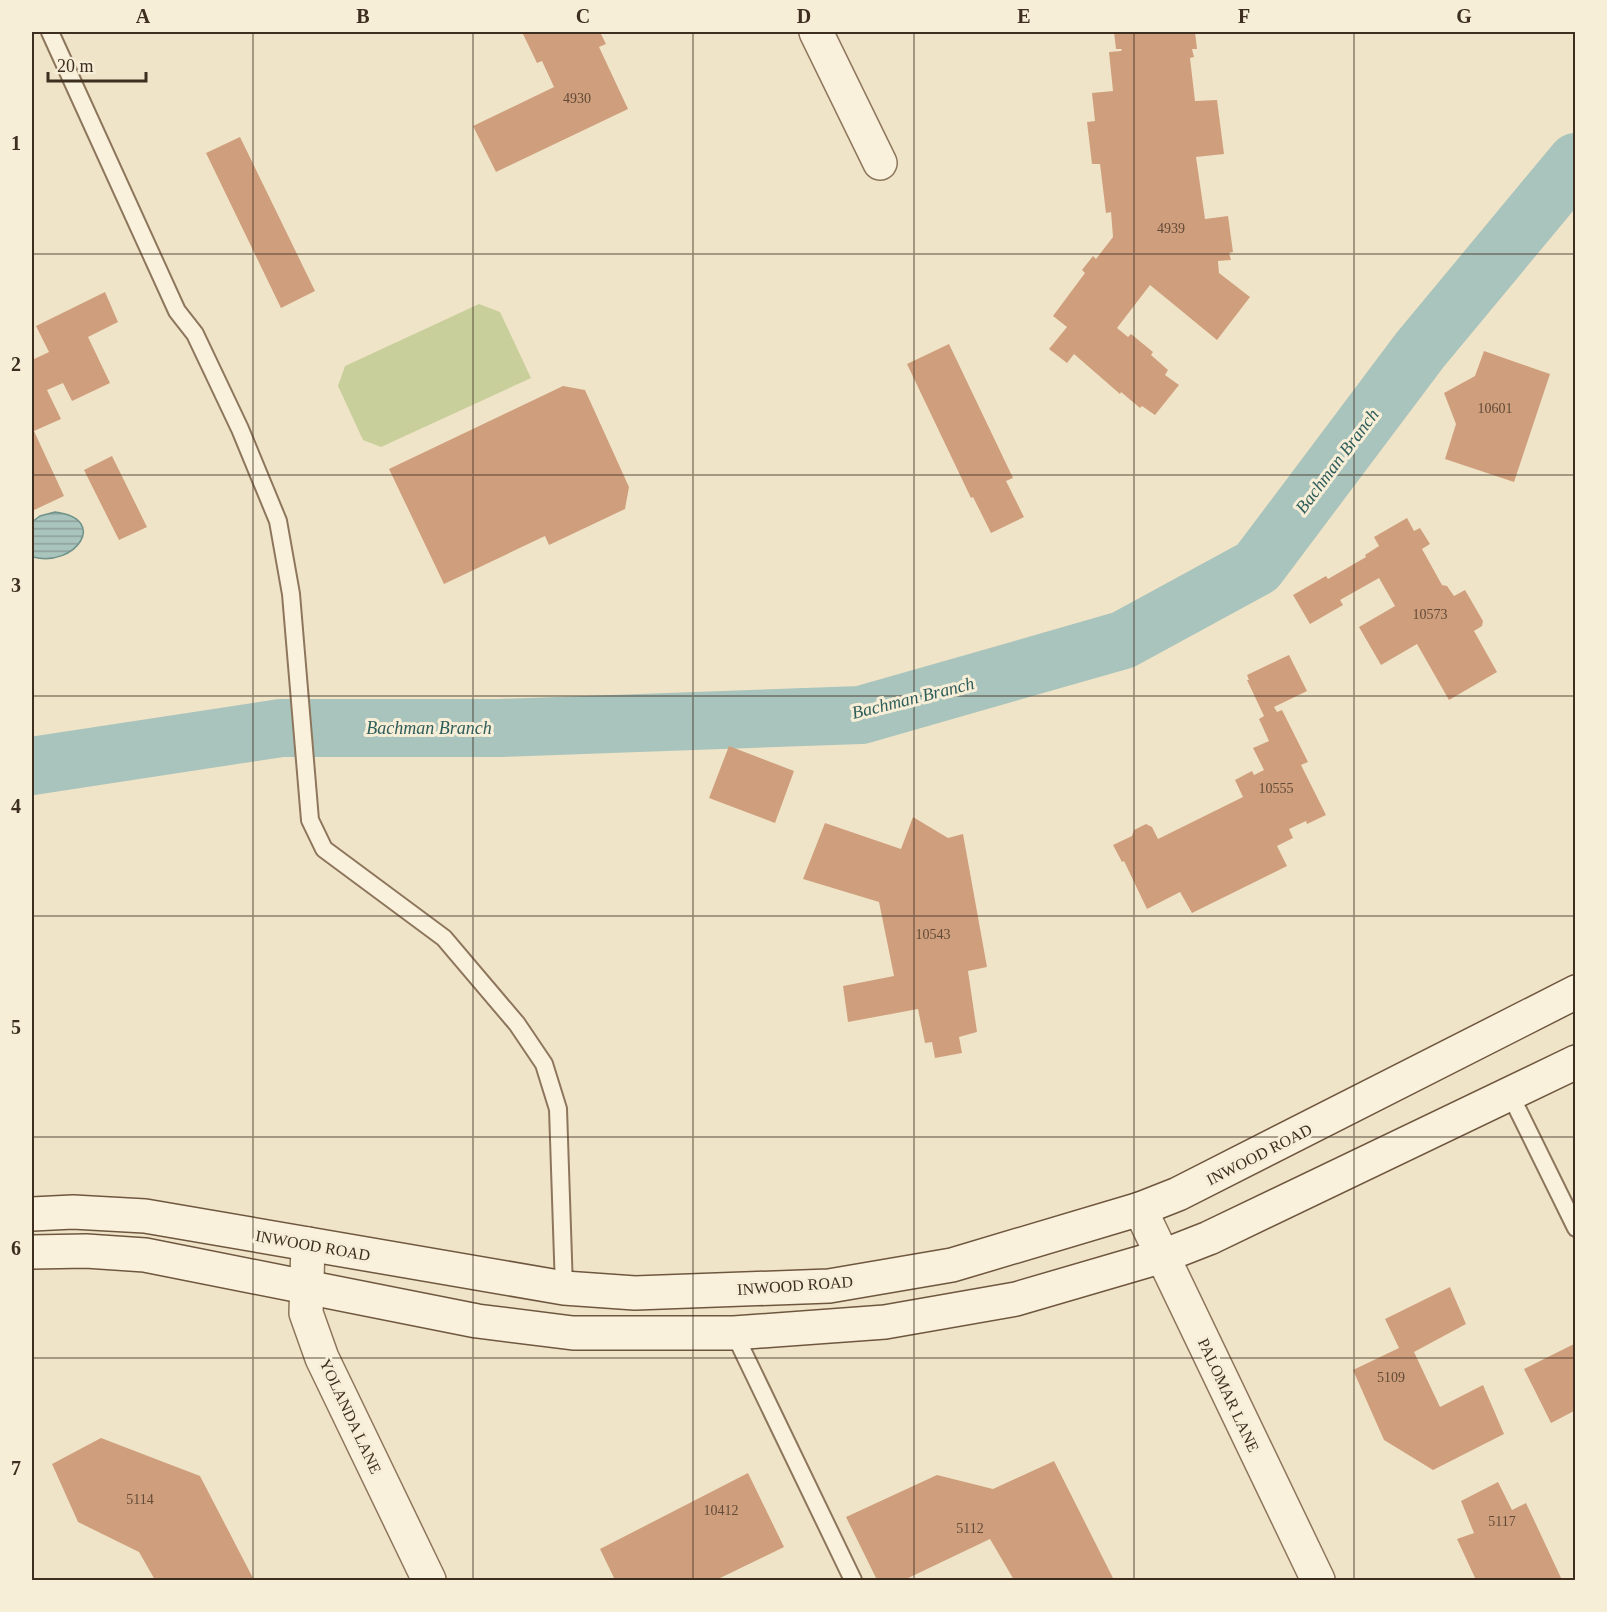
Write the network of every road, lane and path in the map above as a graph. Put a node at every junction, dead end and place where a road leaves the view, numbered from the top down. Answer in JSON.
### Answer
{"nodes":[{"id":1,"x":50,"y":32,"type":"edge"},
{"id":2,"x":816,"y":32,"type":"edge"},
{"id":3,"x":880,"y":163,"type":"dead end"},
{"id":4,"x":1575,"y":992,"type":"edge"},
{"id":5,"x":1575,"y":1062,"type":"edge"},
{"id":6,"x":1510,"y":1094,"type":"junction"},
{"id":7,"x":1140,"y":1209,"type":"junction"},
{"id":8,"x":32,"y":1214,"type":"edge"},
{"id":9,"x":1575,"y":1228,"type":"edge"},
{"id":10,"x":308,"y":1244,"type":"junction"},
{"id":11,"x":32,"y":1252,"type":"edge"},
{"id":12,"x":1162,"y":1256,"type":"junction"},
{"id":13,"x":307,"y":1287,"type":"junction"},
{"id":14,"x":564,"y":1288,"type":"junction"},
{"id":15,"x":729,"y":1290,"type":"junction"},
{"id":16,"x":734,"y":1333,"type":"junction"},
{"id":17,"x":429,"y":1581,"type":"edge"},
{"id":18,"x":853,"y":1581,"type":"edge"},
{"id":19,"x":1318,"y":1581,"type":"edge"}],
"edges":[{"from":1,"to":14,"type":"lane"},
{"from":2,"to":3,"type":"main road"},
{"from":4,"to":7,"type":"main road","name":"INWOOD ROAD"},
{"from":5,"to":6,"type":"main road"},
{"from":6,"to":9,"type":"lane"},
{"from":6,"to":12,"type":"main road"},
{"from":7,"to":12,"type":"main road","name":"PALOMAR LANE"},
{"from":7,"to":15,"type":"main road","name":"INWOOD ROAD"},
{"from":8,"to":10,"type":"main road","name":"INWOOD ROAD"},
{"from":10,"to":13,"type":"main road","name":"YOLANDA LANE"},
{"from":10,"to":14,"type":"main road","name":"INWOOD ROAD"},
{"from":11,"to":13,"type":"main road"},
{"from":12,"to":16,"type":"main road"},
{"from":12,"to":19,"type":"main road","name":"PALOMAR LANE"},
{"from":13,"to":16,"type":"main road"},
{"from":13,"to":17,"type":"main road","name":"YOLANDA LANE"},
{"from":14,"to":15,"type":"main road","name":"INWOOD ROAD"},
{"from":15,"to":16,"type":"main road"},
{"from":16,"to":18,"type":"lane"}]}
